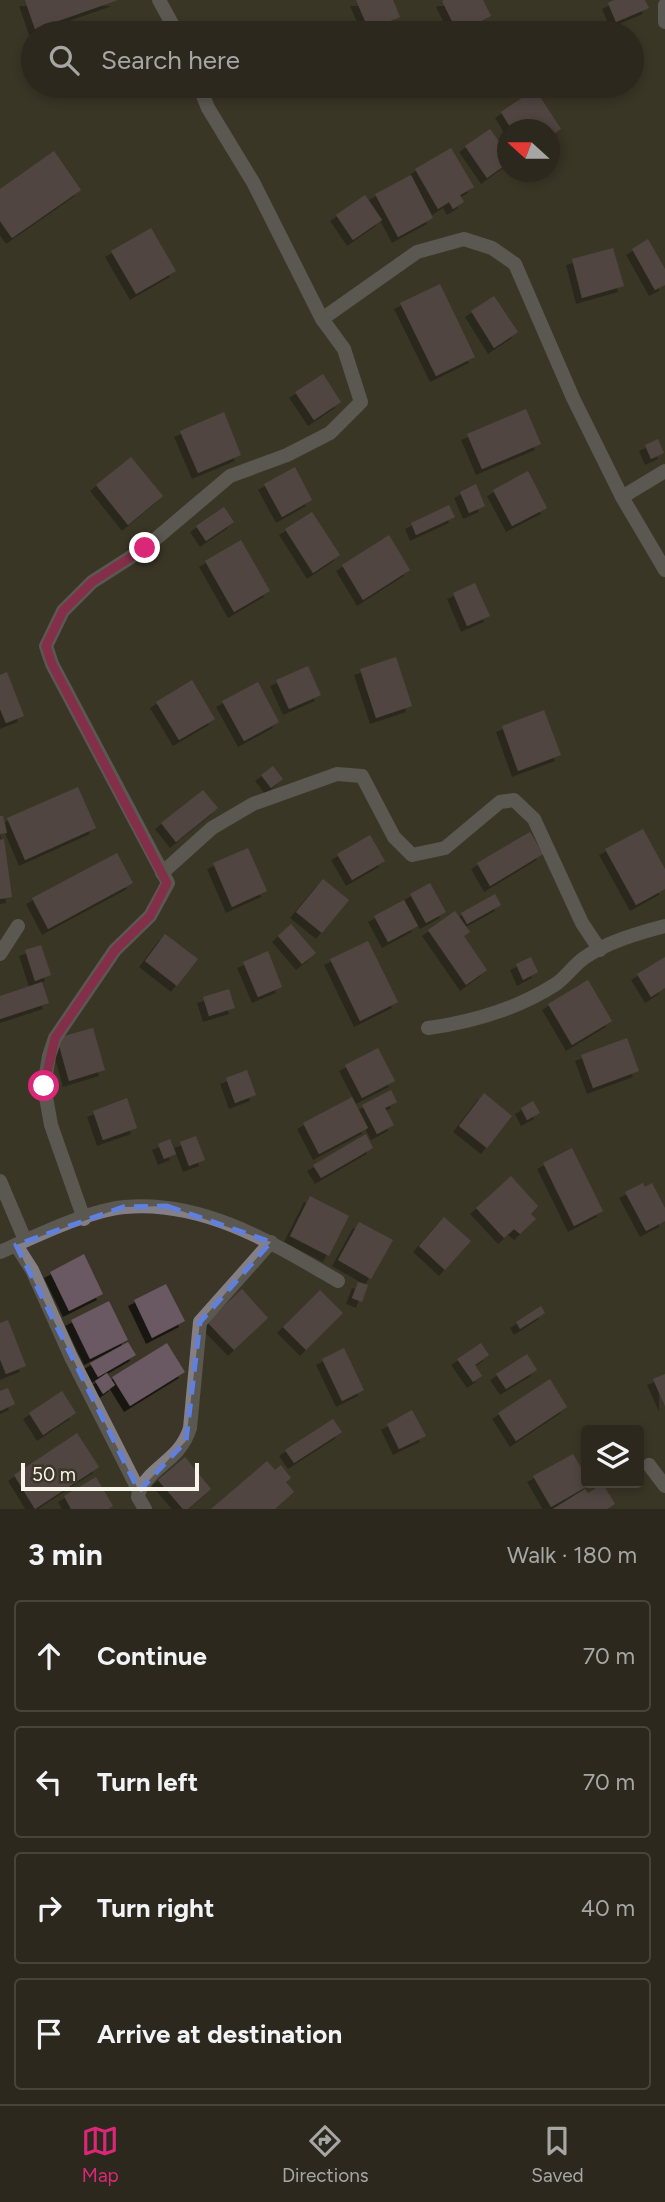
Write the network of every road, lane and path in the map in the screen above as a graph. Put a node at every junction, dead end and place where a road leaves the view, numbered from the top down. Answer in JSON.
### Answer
{"nodes":[{"id":1,"x":159,"y":0,"type":"edge"},
{"id":2,"x":665,"y":5,"type":"edge"},
{"id":3,"x":170,"y":21,"type":"edge"},
{"id":4,"x":665,"y":22,"type":"edge"},
{"id":5,"x":204,"y":98,"type":"edge"},
{"id":6,"x":322,"y":319,"type":"junction"},
{"id":7,"x":665,"y":471,"type":"edge"},
{"id":8,"x":622,"y":497,"type":"junction"},
{"id":9,"x":665,"y":570,"type":"edge"},
{"id":10,"x":162,"y":873,"type":"junction"},
{"id":11,"x":18,"y":926,"type":"dead end"},
{"id":12,"x":665,"y":926,"type":"edge"},
{"id":13,"x":600,"y":950,"type":"junction"},
{"id":14,"x":0,"y":954,"type":"edge"},
{"id":15,"x":428,"y":1028,"type":"dead end"},
{"id":16,"x":0,"y":1181,"type":"edge"},
{"id":17,"x":84,"y":1219,"type":"junction"},
{"id":18,"x":271,"y":1242,"type":"junction"},
{"id":19,"x":21,"y":1243,"type":"junction"},
{"id":20,"x":0,"y":1252,"type":"edge"},
{"id":21,"x":338,"y":1281,"type":"dead end"},
{"id":22,"x":649,"y":1465,"type":"dead end"},
{"id":23,"x":665,"y":1486,"type":"edge"},
{"id":24,"x":139,"y":1490,"type":"junction"},
{"id":25,"x":145,"y":1509,"type":"edge"}],
"edges":[{"from":1,"to":3,"type":"street"},
{"from":2,"to":4,"type":"street"},
{"from":5,"to":6,"type":"street"},
{"from":6,"to":8,"type":"street"},
{"from":6,"to":10,"type":"street"},
{"from":7,"to":8,"type":"street"},
{"from":8,"to":9,"type":"street"},
{"from":10,"to":13,"type":"street"},
{"from":10,"to":17,"type":"street"},
{"from":11,"to":14,"type":"street"},
{"from":12,"to":13,"type":"street"},
{"from":13,"to":15,"type":"street"},
{"from":16,"to":19,"type":"street"},
{"from":17,"to":18,"type":"street"},
{"from":17,"to":19,"type":"street"},
{"from":18,"to":21,"type":"street"},
{"from":18,"to":24,"type":"street"},
{"from":19,"to":20,"type":"street"},
{"from":19,"to":24,"type":"street"},
{"from":22,"to":23,"type":"street"},
{"from":24,"to":25,"type":"street"}]}
